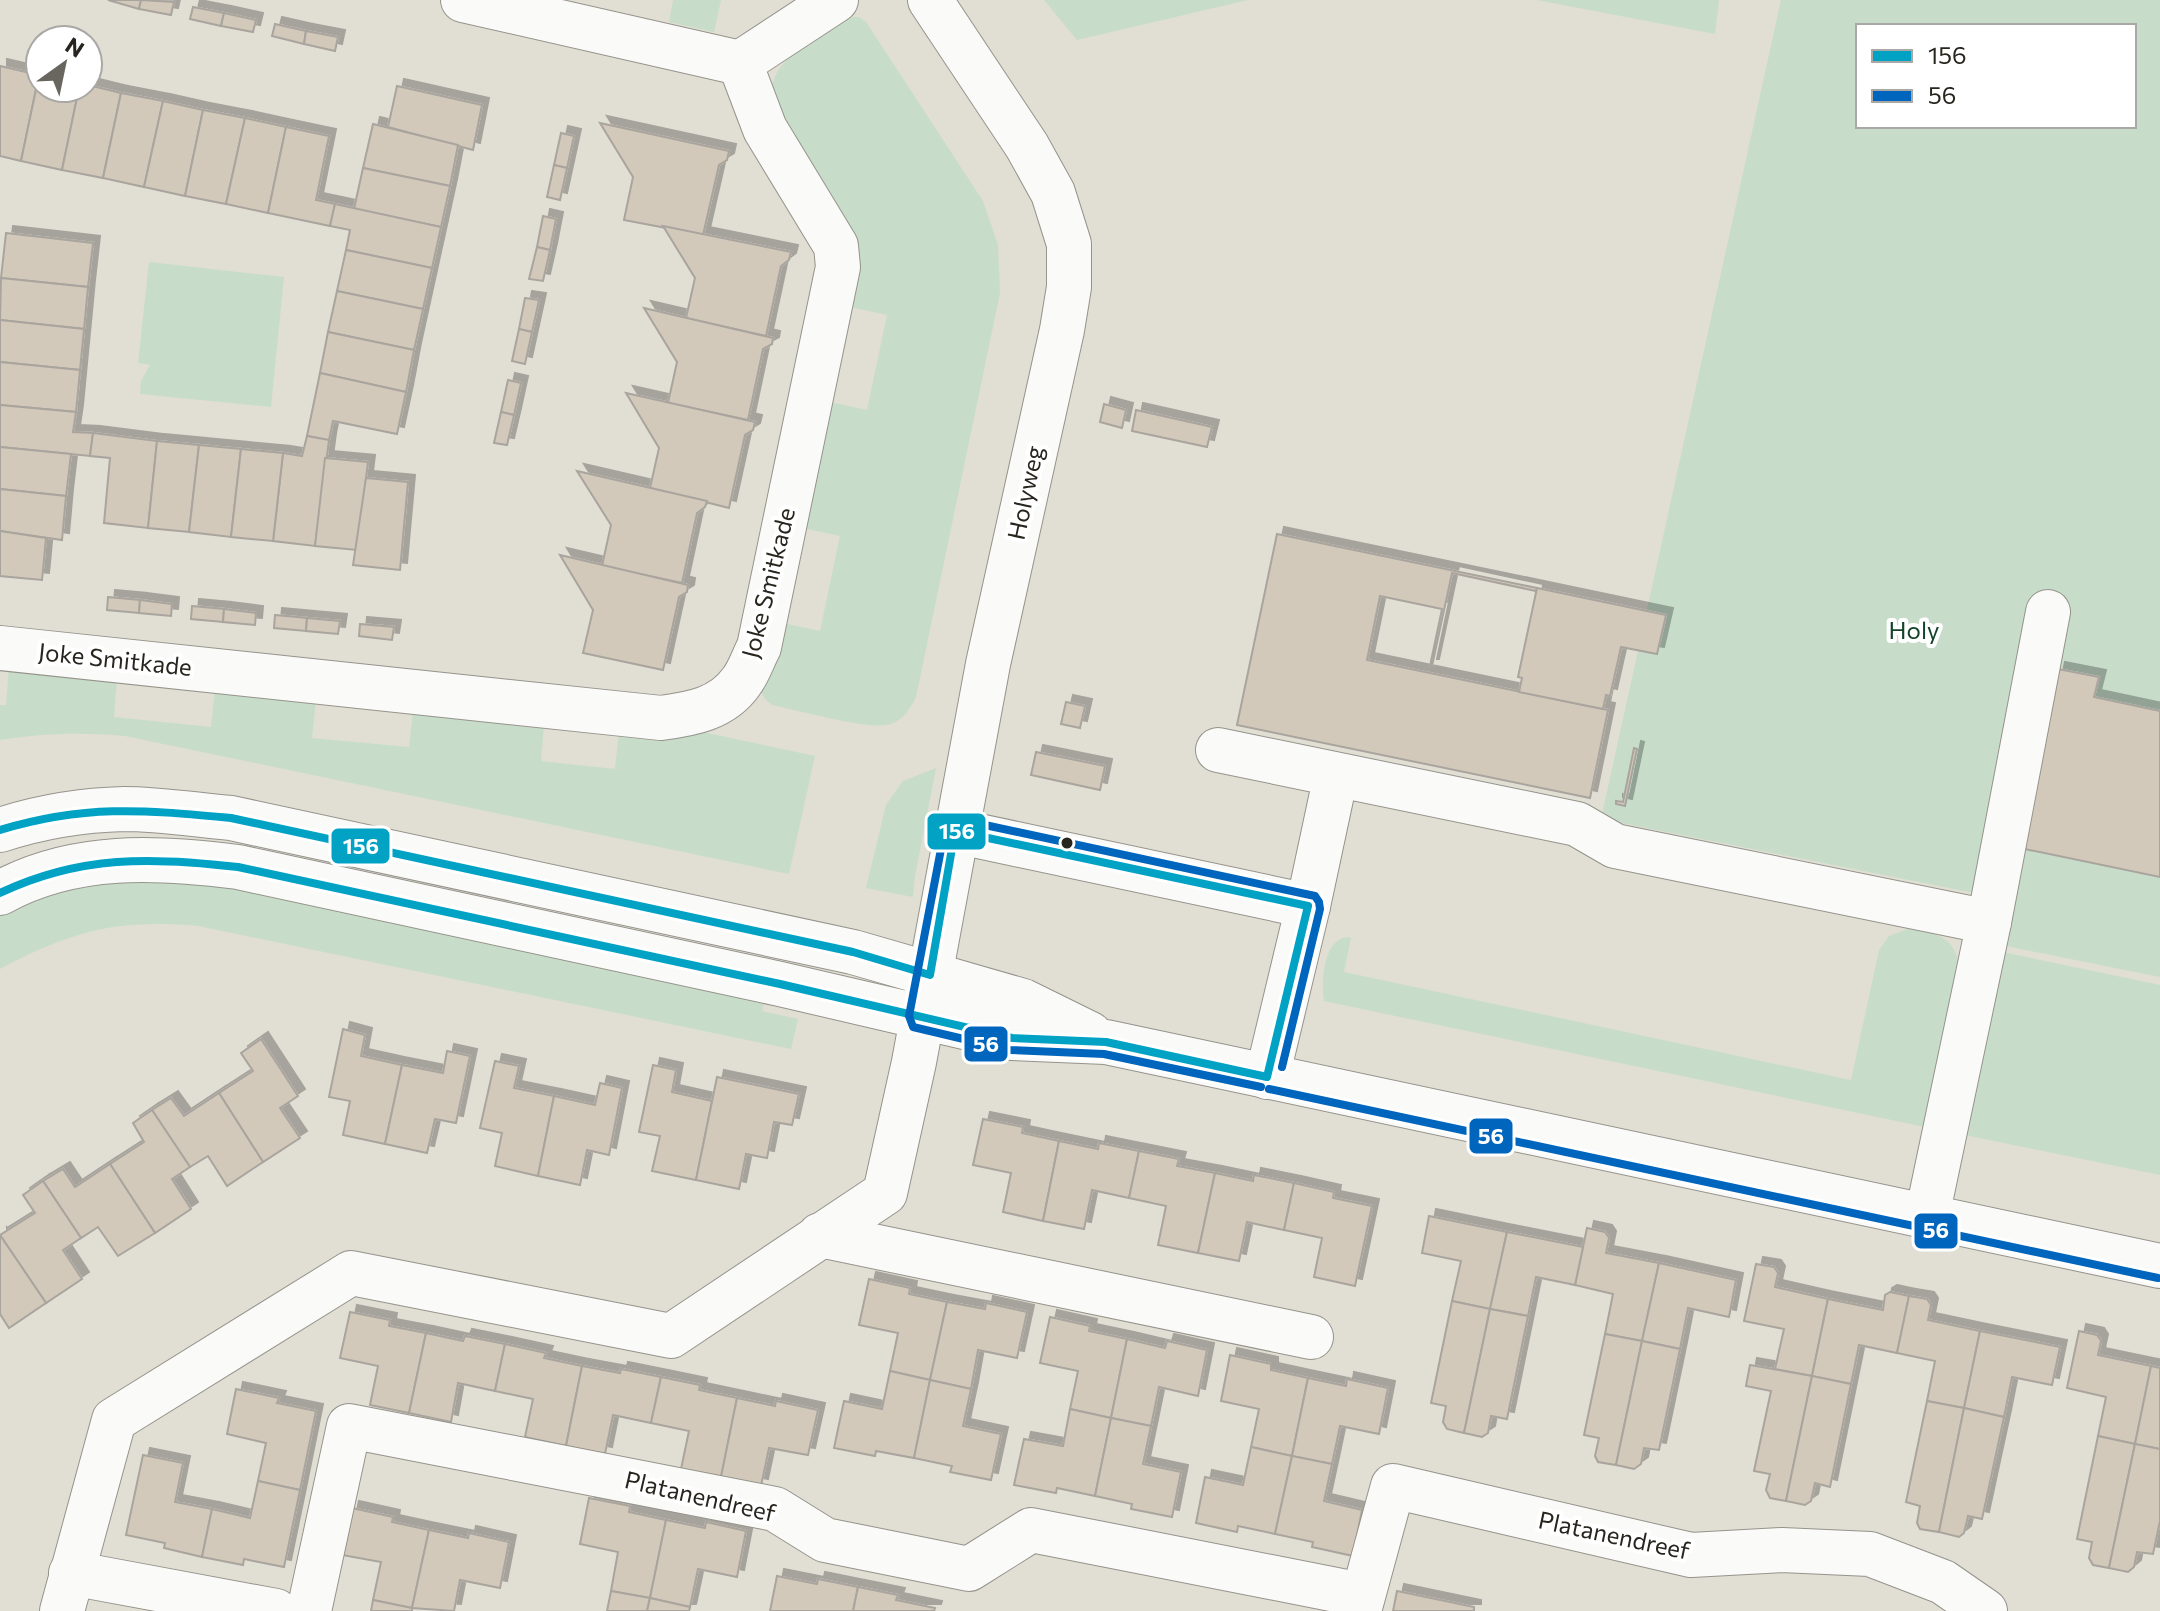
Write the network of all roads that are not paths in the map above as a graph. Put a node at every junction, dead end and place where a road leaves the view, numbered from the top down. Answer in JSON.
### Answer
{"nodes":[{"id":1,"x":463,"y":0,"type":"edge"},
{"id":2,"x":836,"y":0,"type":"edge"},
{"id":3,"x":930,"y":0,"type":"edge"},
{"id":4,"x":740,"y":63,"type":"junction"},
{"id":5,"x":2048,"y":612,"type":"dead end"},
{"id":6,"x":0,"y":648,"type":"edge"},
{"id":7,"x":1218,"y":750,"type":"dead end"},
{"id":8,"x":1336,"y":775,"type":"junction"},
{"id":9,"x":0,"y":830,"type":"edge"},
{"id":10,"x":955,"y":831,"type":"junction"},
{"id":11,"x":0,"y":893,"type":"edge"},
{"id":12,"x":1308,"y":906,"type":"junction"},
{"id":13,"x":1989,"y":922,"type":"junction"},
{"id":14,"x":930,"y":975,"type":"junction"},
{"id":15,"x":921,"y":1018,"type":"junction"},
{"id":16,"x":1106,"y":1042,"type":"junction"},
{"id":17,"x":1267,"y":1077,"type":"junction"},
{"id":18,"x":1927,"y":1216,"type":"junction"},
{"id":19,"x":820,"y":1235,"type":"junction"},
{"id":20,"x":2160,"y":1266,"type":"edge"},
{"id":21,"x":1311,"y":1337,"type":"dead end"},
{"id":22,"x":66,"y":1592,"type":"edge"},
{"id":23,"x":1360,"y":1603,"type":"edge"},
{"id":24,"x":276,"y":1611,"type":"edge"},
{"id":25,"x":309,"y":1611,"type":"edge"},
{"id":26,"x":1985,"y":1611,"type":"edge"}],
"edges":[{"from":1,"to":4,"type":"street"},
{"from":2,"to":4,"type":"street"},
{"from":3,"to":10,"type":"street","name":"Holyweg"},
{"from":4,"to":6,"type":"street","name":"Joke Smitkade"},
{"from":5,"to":13,"type":"street"},
{"from":7,"to":8,"type":"street"},
{"from":8,"to":12,"type":"street"},
{"from":8,"to":13,"type":"street"},
{"from":9,"to":14,"type":"street"},
{"from":10,"to":12,"type":"street"},
{"from":10,"to":14,"type":"street","name":"Holyweg"},
{"from":11,"to":15,"type":"street"},
{"from":12,"to":17,"type":"street"},
{"from":13,"to":18,"type":"street"},
{"from":14,"to":15,"type":"street","name":"Holyweg"},
{"from":14,"to":16,"type":"street"},
{"from":15,"to":16,"type":"street"},
{"from":15,"to":19,"type":"street"},
{"from":16,"to":17,"type":"street"},
{"from":17,"to":18,"type":"street"},
{"from":18,"to":20,"type":"street"},
{"from":19,"to":21,"type":"street"},
{"from":19,"to":22,"type":"street"},
{"from":22,"to":24,"type":"street"},
{"from":23,"to":25,"type":"street","name":"Platanendreef"},
{"from":23,"to":26,"type":"street","name":"Platanendreef"}]}
